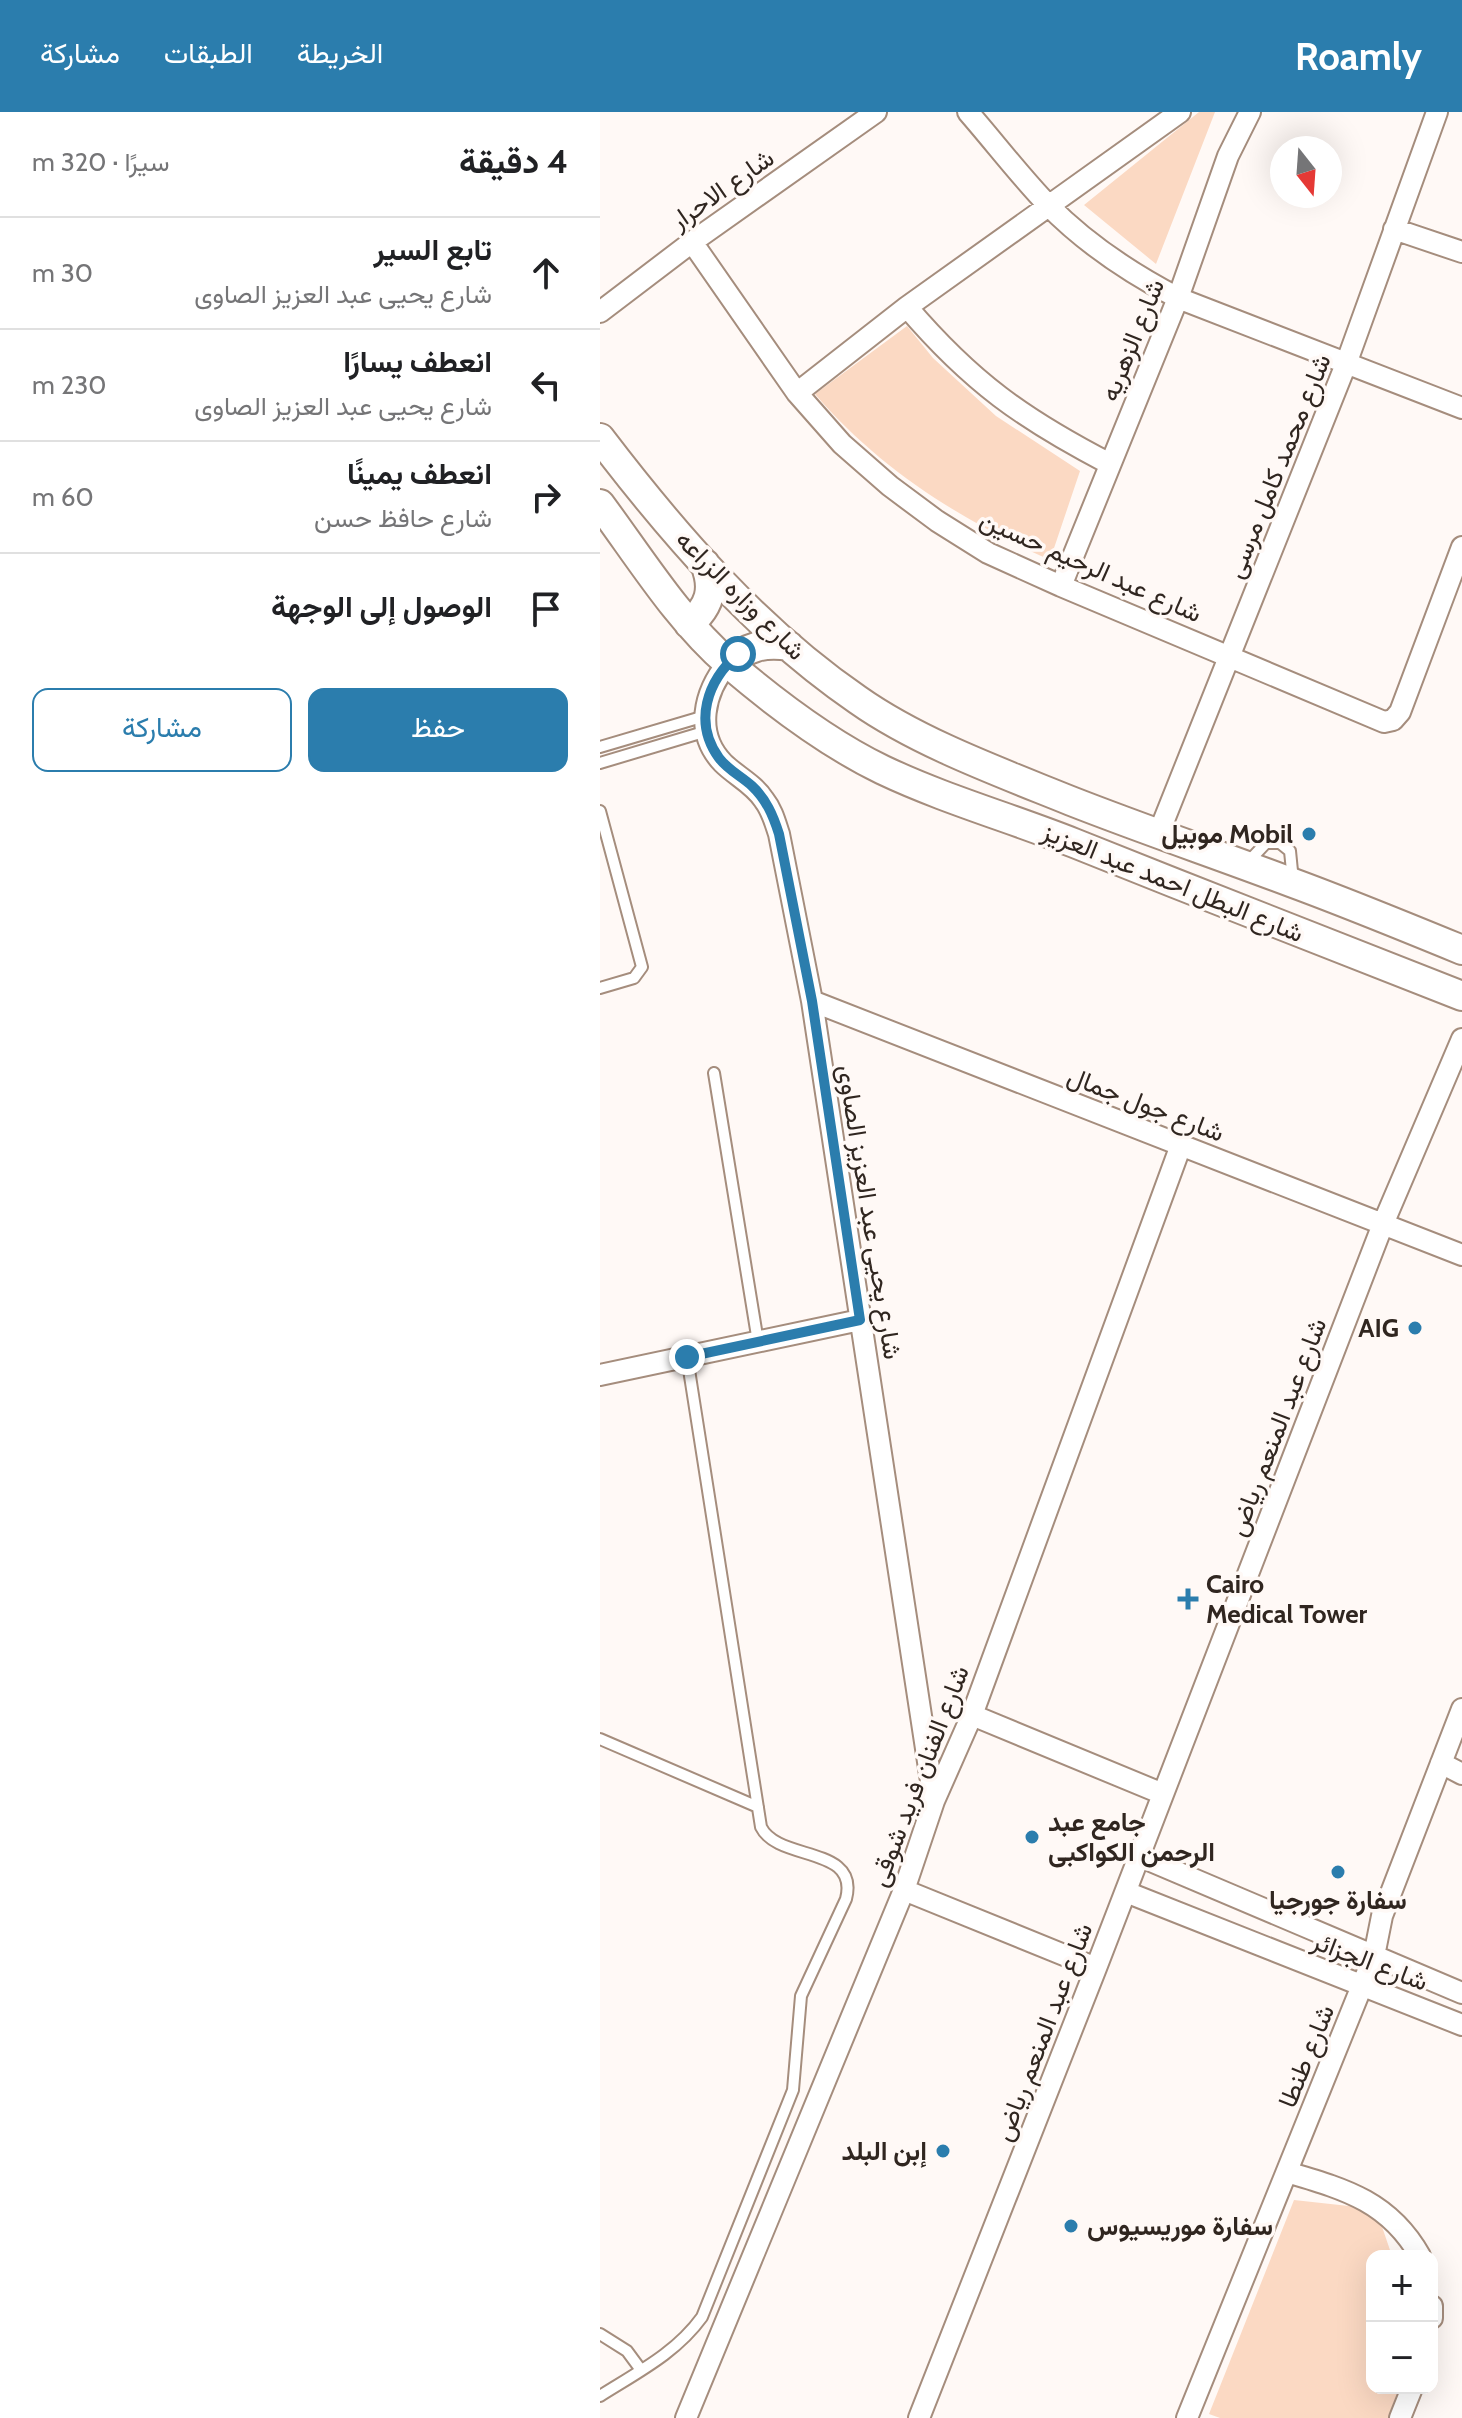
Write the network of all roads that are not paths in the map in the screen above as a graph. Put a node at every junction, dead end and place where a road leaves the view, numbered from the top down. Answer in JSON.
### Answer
{"nodes":[{"id":1,"x":876,"y":112,"type":"edge"},
{"id":2,"x":968,"y":112,"type":"edge"},
{"id":3,"x":1180,"y":112,"type":"edge"},
{"id":4,"x":1250,"y":112,"type":"edge"},
{"id":5,"x":1437,"y":112,"type":"edge"},
{"id":6,"x":1048,"y":205,"type":"junction"},
{"id":7,"x":1394,"y":229,"type":"junction"},
{"id":8,"x":692,"y":242,"type":"junction"},
{"id":9,"x":1462,"y":252,"type":"edge"},
{"id":10,"x":1178,"y":298,"type":"junction"},
{"id":11,"x":907,"y":307,"type":"junction"},
{"id":12,"x":600,"y":312,"type":"edge"},
{"id":13,"x":1346,"y":364,"type":"junction"},
{"id":14,"x":797,"y":393,"type":"junction"},
{"id":15,"x":1462,"y":408,"type":"edge"},
{"id":16,"x":600,"y":438,"type":"edge"},
{"id":17,"x":1110,"y":464,"type":"junction"},
{"id":18,"x":600,"y":504,"type":"edge"},
{"id":19,"x":1462,"y":547,"type":"edge"},
{"id":20,"x":705,"y":564,"type":"junction"},
{"id":21,"x":1061,"y":586,"type":"junction"},
{"id":22,"x":689,"y":624,"type":"junction"},
{"id":23,"x":789,"y":646,"type":"junction"},
{"id":24,"x":1230,"y":656,"type":"junction"},
{"id":25,"x":728,"y":663,"type":"junction"},
{"id":26,"x":706,"y":724,"type":"junction"},
{"id":27,"x":905,"y":728,"type":"joint"},
{"id":28,"x":600,"y":747,"type":"edge"},
{"id":29,"x":600,"y":763,"type":"edge"},
{"id":30,"x":883,"y":770,"type":"joint"},
{"id":31,"x":600,"y":811,"type":"edge"},
{"id":32,"x":1158,"y":835,"type":"junction"},
{"id":33,"x":605,"y":848,"type":"edge"},
{"id":34,"x":1462,"y":950,"type":"edge"},
{"id":35,"x":600,"y":988,"type":"edge"},
{"id":36,"x":1462,"y":996,"type":"edge"},
{"id":37,"x":812,"y":1001,"type":"junction"},
{"id":38,"x":1462,"y":1039,"type":"edge"},
{"id":39,"x":714,"y":1073,"type":"dead end"},
{"id":40,"x":1181,"y":1145,"type":"junction"},
{"id":41,"x":1383,"y":1224,"type":"junction"},
{"id":42,"x":1462,"y":1255,"type":"edge"},
{"id":43,"x":860,"y":1320,"type":"junction"},
{"id":44,"x":758,"y":1342,"type":"junction"},
{"id":45,"x":687,"y":1357,"type":"junction"},
{"id":46,"x":600,"y":1375,"type":"edge"},
{"id":47,"x":1462,"y":1709,"type":"edge"},
{"id":48,"x":972,"y":1715,"type":"junction"},
{"id":49,"x":600,"y":1739,"type":"edge"},
{"id":50,"x":1441,"y":1763,"type":"junction"},
{"id":51,"x":1462,"y":1774,"type":"edge"},
{"id":52,"x":1163,"y":1794,"type":"junction"},
{"id":53,"x":934,"y":1801,"type":"junction"},
{"id":54,"x":758,"y":1807,"type":"junction"},
{"id":55,"x":1139,"y":1856,"type":"junction"},
{"id":56,"x":904,"y":1890,"type":"junction"},
{"id":57,"x":1126,"y":1892,"type":"junction"},
{"id":58,"x":1374,"y":1956,"type":"junction"},
{"id":59,"x":1096,"y":1968,"type":"junction"},
{"id":60,"x":1362,"y":1985,"type":"junction"},
{"id":61,"x":1462,"y":1993,"type":"edge"},
{"id":62,"x":1462,"y":2025,"type":"edge"},
{"id":63,"x":1287,"y":2172,"type":"junction"},
{"id":64,"x":1416,"y":2250,"type":"edge"},
{"id":65,"x":600,"y":2334,"type":"edge"},
{"id":66,"x":641,"y":2370,"type":"junction"},
{"id":67,"x":1410,"y":2394,"type":"edge"},
{"id":68,"x":600,"y":2396,"type":"edge"},
{"id":69,"x":686,"y":2418,"type":"edge"},
{"id":70,"x":919,"y":2418,"type":"edge"},
{"id":71,"x":1187,"y":2418,"type":"edge"},
{"id":72,"x":1400,"y":2418,"type":"edge"}],
"edges":[{"from":1,"to":8,"type":"street","name":"شارع الاحرار"},
{"from":2,"to":6,"type":"street"},
{"from":3,"to":6,"type":"street"},
{"from":4,"to":10,"type":"street","name":"شارع الزهريه"},
{"from":5,"to":7,"type":"street","name":"شارع محمد كامل مرسى"},
{"from":6,"to":10,"type":"street"},
{"from":6,"to":11,"type":"street"},
{"from":7,"to":9,"type":"street"},
{"from":7,"to":13,"type":"street","name":"شارع محمد كامل مرسى"},
{"from":8,"to":12,"type":"street","name":"شارع الاحرار"},
{"from":8,"to":14,"type":"street","name":"شارع عبد الرحيم حسين"},
{"from":10,"to":13,"type":"street"},
{"from":10,"to":17,"type":"street","name":"شارع الزهريه"},
{"from":11,"to":14,"type":"street"},
{"from":11,"to":17,"type":"street"},
{"from":13,"to":15,"type":"street"},
{"from":13,"to":24,"type":"street","name":"شارع محمد كامل مرسى"},
{"from":14,"to":21,"type":"street","name":"شارع عبد الرحيم حسين"},
{"from":16,"to":20,"type":"main road","name":"شارع وزاره الزراعه"},
{"from":17,"to":21,"type":"street","name":"شارع الزهريه"},
{"from":18,"to":22,"type":"main road","name":"شارع وزاره الزراعه"},
{"from":19,"to":24,"type":"street","name":"شارع عبد الرحيم حسين"},
{"from":20,"to":22,"type":"main road"},
{"from":20,"to":23,"type":"main road","name":"شارع وزاره الزراعه"},
{"from":21,"to":24,"type":"street","name":"شارع عبد الرحيم حسين"},
{"from":22,"to":25,"type":"main road","name":"شارع وزاره الزراعه"},
{"from":23,"to":25,"type":"main road"},
{"from":23,"to":27,"type":"main road","name":"شارع وزاره الزراعه"},
{"from":24,"to":32,"type":"street","name":"شارع محمد كامل مرسى"},
{"from":25,"to":26,"type":"street"},
{"from":25,"to":30,"type":"main road","name":"شارع وزاره الزراعه"},
{"from":26,"to":28,"type":"lane"},
{"from":26,"to":29,"type":"lane"},
{"from":26,"to":37,"type":"street","name":"شارع يحيى عبد العزيز الصاوى"},
{"from":27,"to":32,"type":"main road","name":"شارع البطل احمد عبد العزيز"},
{"from":30,"to":36,"type":"main road","name":"شارع البطل احمد عبد العزيز"},
{"from":31,"to":33,"type":"lane"},
{"from":32,"to":34,"type":"main road","name":"شارع البطل احمد عبد العزيز"},
{"from":33,"to":35,"type":"lane"},
{"from":37,"to":40,"type":"street","name":"شارع جول جمال"},
{"from":37,"to":43,"type":"street","name":"شارع يحيى عبد العزيز الصاوى"},
{"from":38,"to":41,"type":"street","name":"شارع عبد المنعم رياض"},
{"from":39,"to":44,"type":"lane"},
{"from":40,"to":41,"type":"street","name":"شارع جول جمال"},
{"from":40,"to":48,"type":"street","name":"شارع الفنان فريد شوقى"},
{"from":41,"to":42,"type":"street","name":"شارع جول جمال"},
{"from":41,"to":52,"type":"street","name":"شارع عبد المنعم رياض"},
{"from":43,"to":44,"type":"street"},
{"from":43,"to":53,"type":"street","name":"شارع يحيى عبد العزيز الصاوى"},
{"from":44,"to":45,"type":"street"},
{"from":45,"to":46,"type":"street"},
{"from":45,"to":54,"type":"lane"},
{"from":47,"to":50,"type":"street","name":"شارع طنطا"},
{"from":48,"to":52,"type":"street"},
{"from":48,"to":53,"type":"street","name":"شارع الفنان فريد شوقى"},
{"from":49,"to":54,"type":"lane"},
{"from":50,"to":51,"type":"street"},
{"from":50,"to":58,"type":"street","name":"شارع طنطا"},
{"from":52,"to":55,"type":"street","name":"شارع عبد المنعم رياض"},
{"from":53,"to":56,"type":"street","name":"شارع الفنان فريد شوقى"},
{"from":54,"to":66,"type":"lane"},
{"from":55,"to":57,"type":"street","name":"شارع عبد المنعم رياض"},
{"from":55,"to":58,"type":"street","name":"شارع الجزائر"},
{"from":56,"to":59,"type":"street"},
{"from":56,"to":69,"type":"street","name":"شارع الفنان فريد شوقى"},
{"from":57,"to":59,"type":"street","name":"شارع عبد المنعم رياض"},
{"from":57,"to":60,"type":"street","name":"شارع الجزائر"},
{"from":58,"to":60,"type":"street","name":"شارع طنطا"},
{"from":58,"to":61,"type":"street","name":"شارع الجزائر"},
{"from":59,"to":70,"type":"street","name":"شارع عبد المنعم رياض"},
{"from":60,"to":62,"type":"street","name":"شارع الجزائر"},
{"from":60,"to":63,"type":"street","name":"شارع طنطا"},
{"from":63,"to":64,"type":"street"},
{"from":63,"to":71,"type":"street","name":"شارع طنطا"},
{"from":65,"to":66,"type":"lane"},
{"from":66,"to":68,"type":"lane"},
{"from":67,"to":72,"type":"street"}]}
